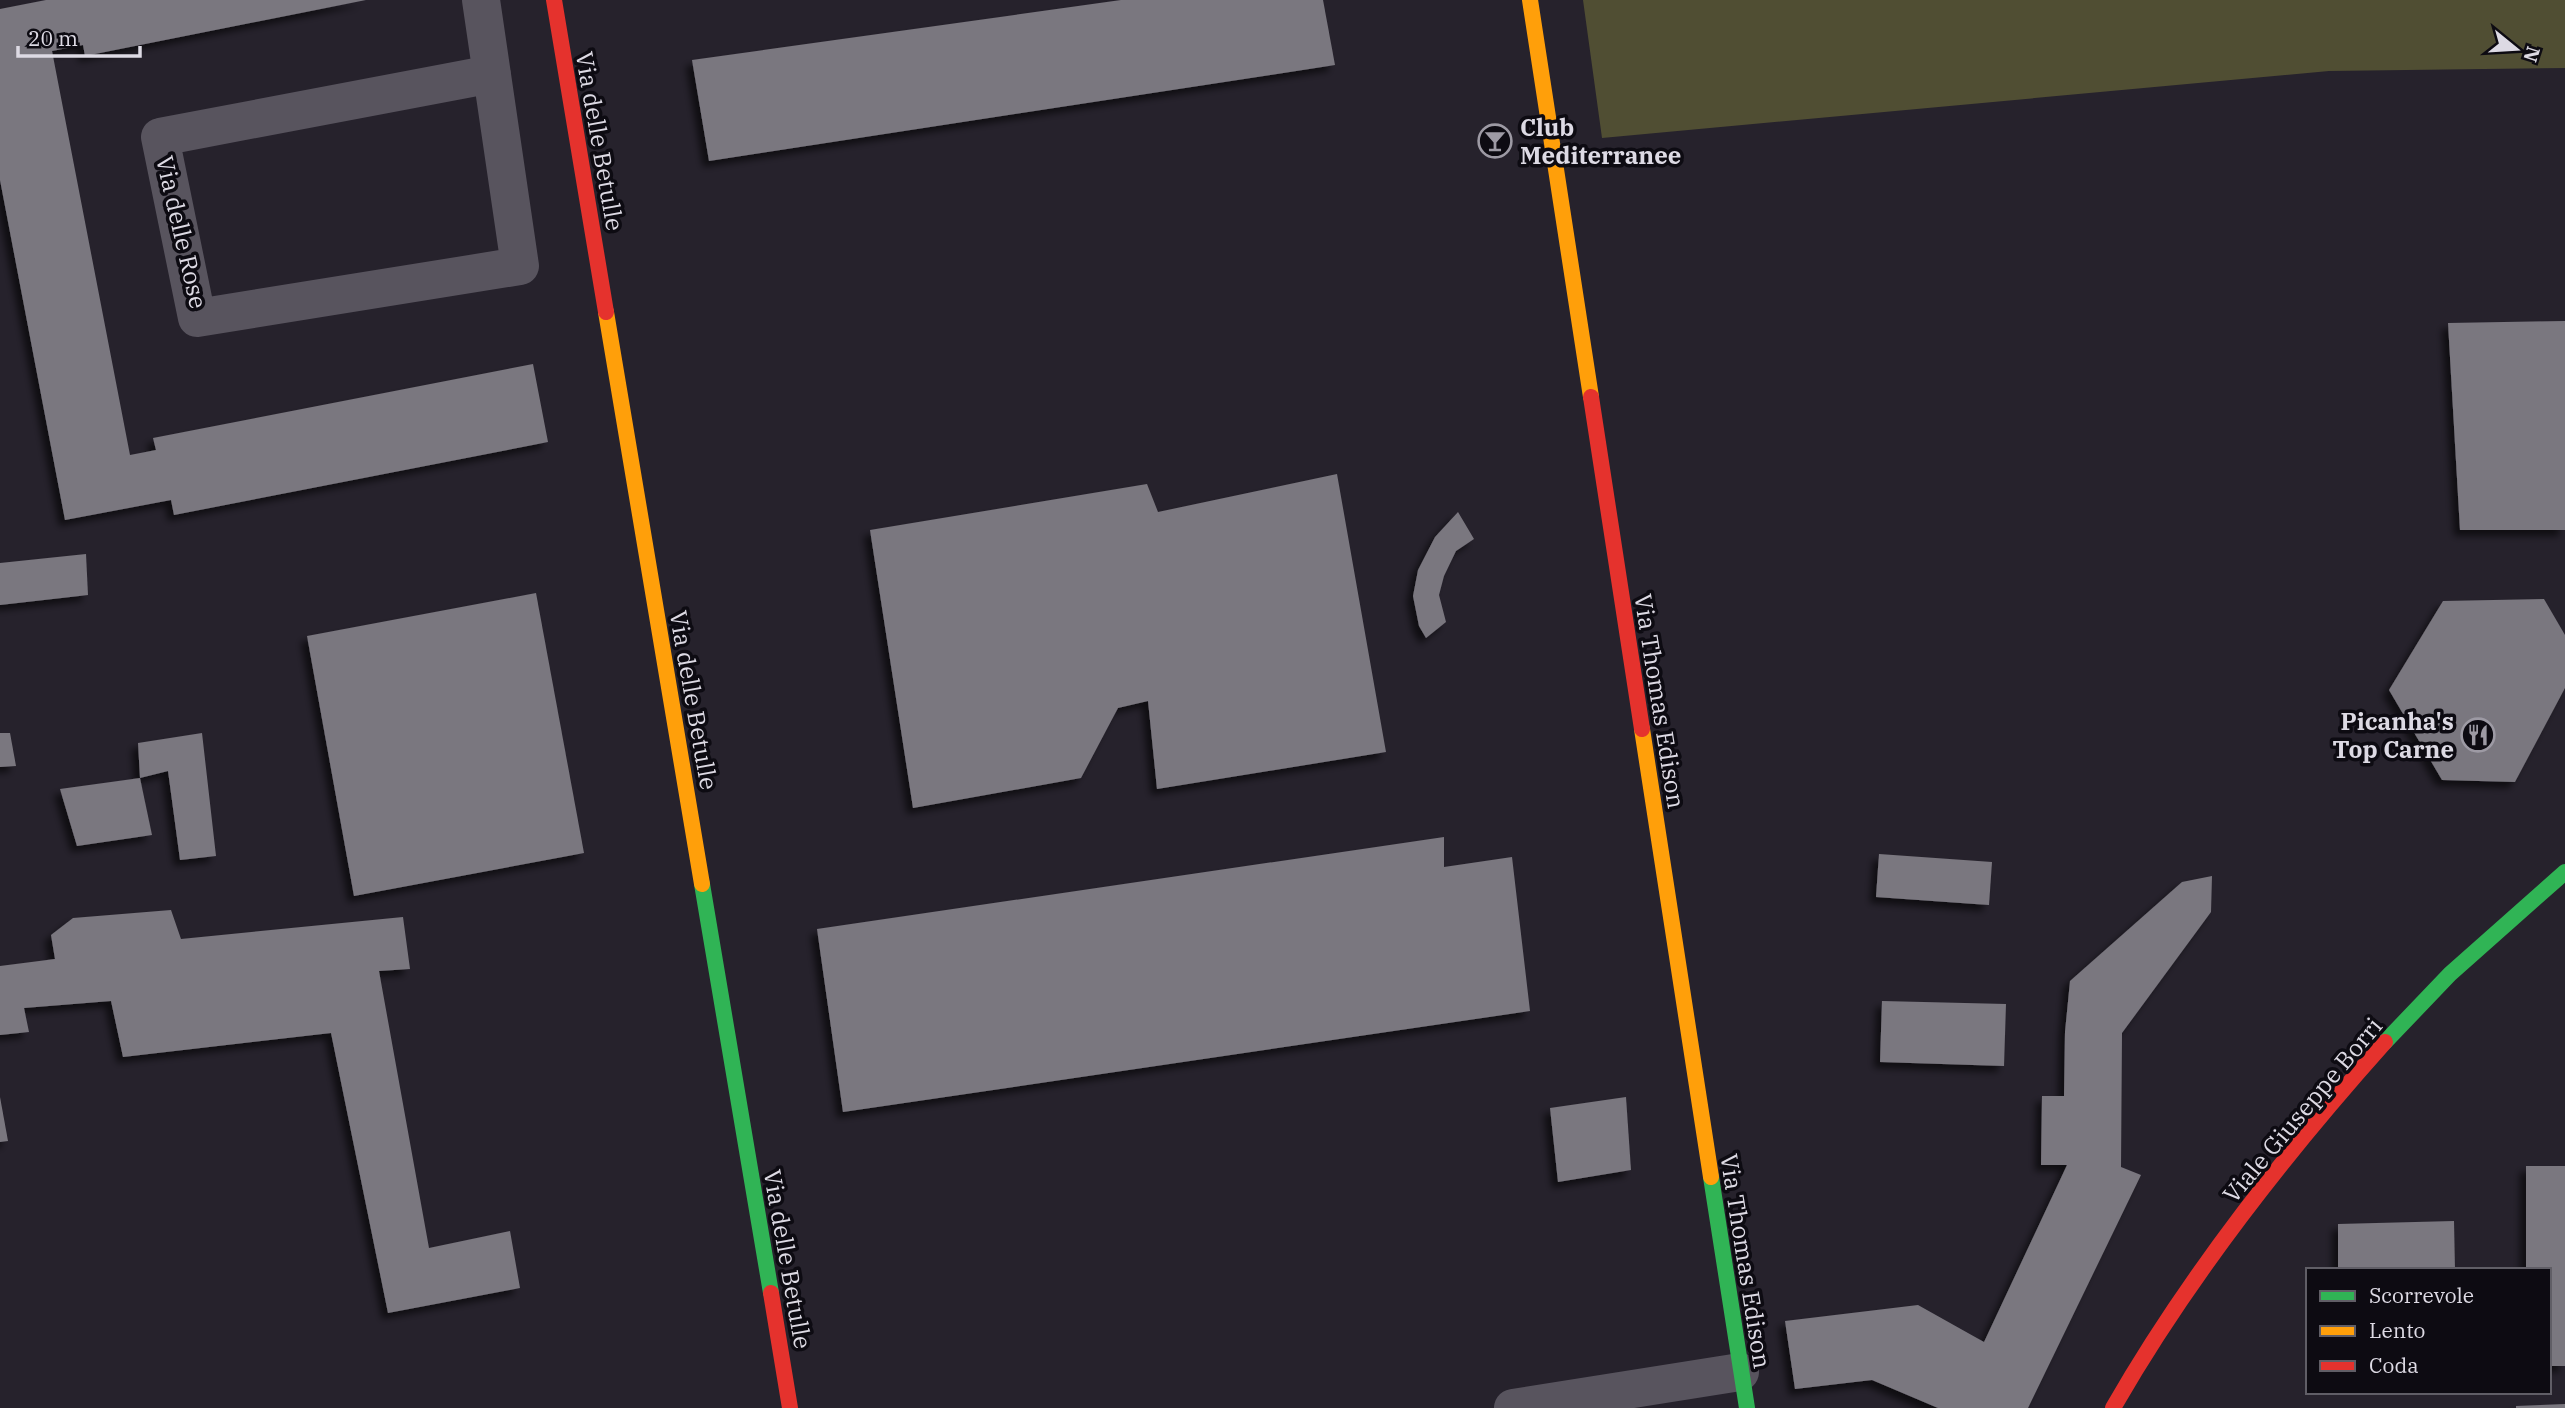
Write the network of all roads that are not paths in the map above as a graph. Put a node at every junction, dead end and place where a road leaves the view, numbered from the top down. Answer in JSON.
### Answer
{"nodes":[{"id":1,"x":481,"y":0,"type":"edge"},
{"id":2,"x":554,"y":0,"type":"edge"},
{"id":3,"x":1530,"y":0,"type":"edge"},
{"id":4,"x":492,"y":74,"type":"junction"},
{"id":5,"x":2565,"y":872,"type":"edge"},
{"id":6,"x":1743,"y":1390,"type":"edge"},
{"id":7,"x":790,"y":1408,"type":"edge"},
{"id":8,"x":1513,"y":1408,"type":"edge"},
{"id":9,"x":2113,"y":1408,"type":"edge"}],
"edges":[{"from":1,"to":4,"type":"street","name":"Via delle Rose"},
{"from":2,"to":7,"type":"street","name":"Via delle Betulle"},
{"from":3,"to":6,"type":"street","name":"Via Thomas Edison"},
{"from":4,"to":4,"type":"street","name":"Via delle Rose"},
{"from":5,"to":9,"type":"street","name":"Viale Giuseppe Borri"},
{"from":6,"to":8,"type":"street"}]}
